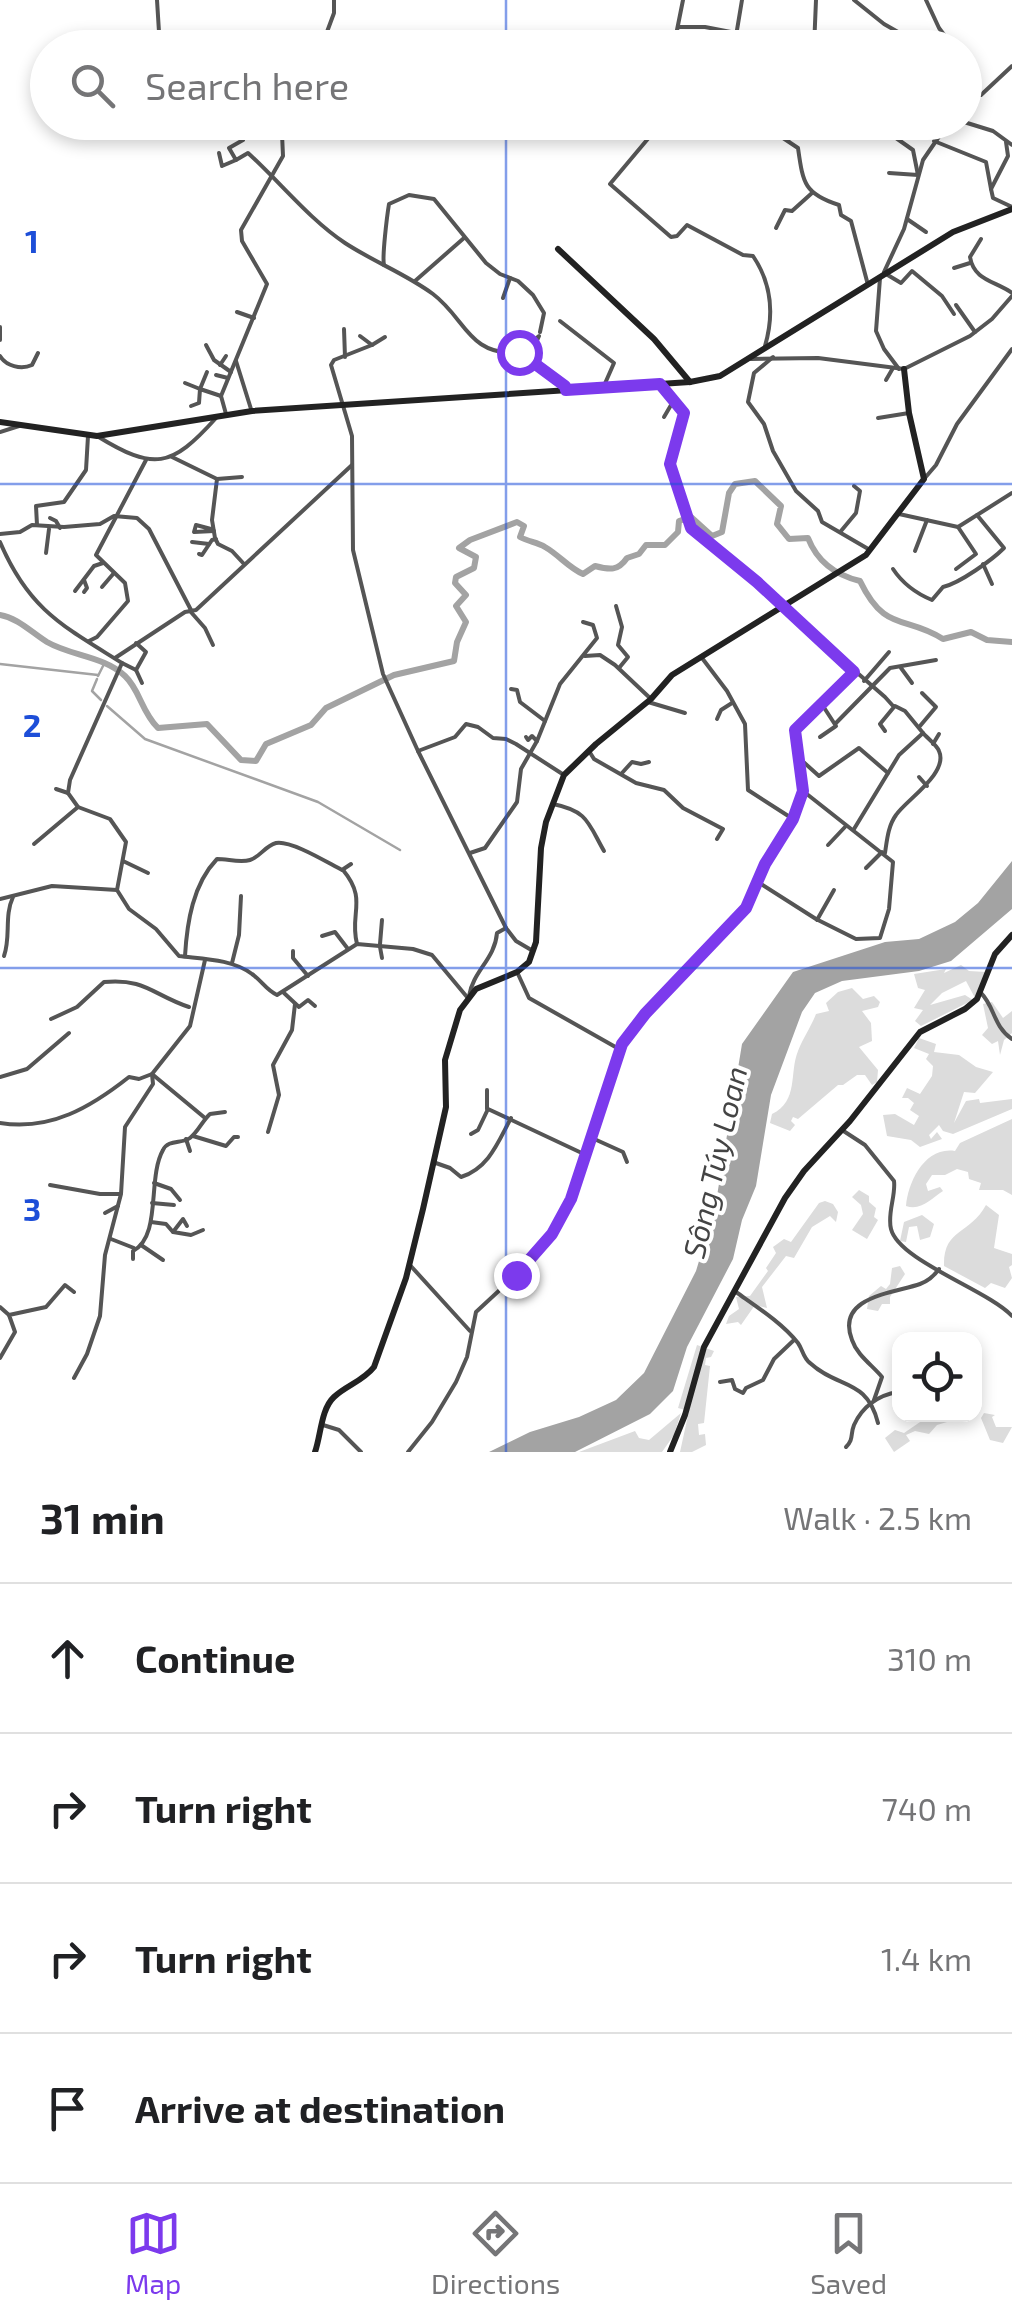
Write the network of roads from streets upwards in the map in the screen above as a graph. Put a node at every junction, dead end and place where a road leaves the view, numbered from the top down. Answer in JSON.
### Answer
{"nodes":[{"id":1,"x":157,"y":0,"type":"edge"},
{"id":2,"x":334,"y":0,"type":"edge"},
{"id":3,"x":683,"y":0,"type":"edge"},
{"id":4,"x":742,"y":0,"type":"edge"},
{"id":5,"x":816,"y":0,"type":"edge"},
{"id":6,"x":854,"y":0,"type":"edge"},
{"id":7,"x":926,"y":0,"type":"edge"},
{"id":8,"x":678,"y":27,"type":"junction"},
{"id":9,"x":159,"y":30,"type":"edge"},
{"id":10,"x":328,"y":30,"type":"edge"},
{"id":11,"x":677,"y":30,"type":"edge"},
{"id":12,"x":716,"y":30,"type":"edge"},
{"id":13,"x":737,"y":30,"type":"edge"},
{"id":14,"x":815,"y":30,"type":"edge"},
{"id":15,"x":894,"y":30,"type":"edge"},
{"id":16,"x":940,"y":30,"type":"edge"},
{"id":17,"x":1012,"y":66,"type":"edge"},
{"id":18,"x":982,"y":94,"type":"edge"},
{"id":19,"x":982,"y":128,"type":"edge"},
{"id":20,"x":243,"y":140,"type":"joint"},
{"id":21,"x":282,"y":140,"type":"edge"},
{"id":22,"x":647,"y":140,"type":"edge"},
{"id":23,"x":789,"y":140,"type":"edge"},
{"id":24,"x":899,"y":140,"type":"edge"},
{"id":25,"x":934,"y":141,"type":"joint"},
{"id":26,"x":1006,"y":142,"type":"junction"},
{"id":27,"x":1012,"y":145,"type":"edge"},
{"id":28,"x":219,"y":153,"type":"dead end"},
{"id":29,"x":238,"y":158,"type":"junction"},
{"id":30,"x":889,"y":173,"type":"dead end"},
{"id":31,"x":272,"y":175,"type":"junction"},
{"id":32,"x":918,"y":175,"type":"junction"},
{"id":33,"x":992,"y":190,"type":"junction"},
{"id":34,"x":812,"y":194,"type":"junction"},
{"id":35,"x":1012,"y":208,"type":"edge"},
{"id":36,"x":907,"y":219,"type":"junction"},
{"id":37,"x":776,"y":228,"type":"dead end"},
{"id":38,"x":926,"y":232,"type":"dead end"},
{"id":39,"x":464,"y":238,"type":"junction"},
{"id":40,"x":981,"y":239,"type":"dead end"},
{"id":41,"x":558,"y":249,"type":"dead end"},
{"id":42,"x":970,"y":263,"type":"junction"},
{"id":43,"x":384,"y":265,"type":"junction"},
{"id":44,"x":988,"y":267,"type":"dead end"},
{"id":45,"x":954,"y":268,"type":"dead end"},
{"id":46,"x":882,"y":276,"type":"junction"},
{"id":47,"x":981,"y":276,"type":"junction"},
{"id":48,"x":510,"y":278,"type":"junction"},
{"id":49,"x":415,"y":281,"type":"junction"},
{"id":50,"x":868,"y":286,"type":"junction"},
{"id":51,"x":1012,"y":294,"type":"edge"},
{"id":52,"x":502,"y":298,"type":"dead end"},
{"id":53,"x":237,"y":312,"type":"dead end"},
{"id":54,"x":254,"y":318,"type":"junction"},
{"id":55,"x":560,"y":321,"type":"dead end"},
{"id":56,"x":0,"y":327,"type":"edge"},
{"id":57,"x":344,"y":329,"type":"dead end"},
{"id":58,"x":975,"y":332,"type":"junction"},
{"id":59,"x":538,"y":333,"type":"junction"},
{"id":60,"x":360,"y":336,"type":"dead end"},
{"id":61,"x":385,"y":337,"type":"dead end"},
{"id":62,"x":0,"y":340,"type":"edge"},
{"id":63,"x":206,"y":344,"type":"dead end"},
{"id":64,"x":372,"y":345,"type":"junction"},
{"id":65,"x":1012,"y":348,"type":"edge"},
{"id":66,"x":764,"y":351,"type":"junction"},
{"id":67,"x":38,"y":353,"type":"dead end"},
{"id":68,"x":518,"y":353,"type":"junction"},
{"id":69,"x":0,"y":356,"type":"edge"},
{"id":70,"x":226,"y":356,"type":"dead end"},
{"id":71,"x":345,"y":356,"type":"junction"},
{"id":72,"x":774,"y":357,"type":"junction"},
{"id":73,"x":751,"y":358,"type":"junction"},
{"id":74,"x":236,"y":361,"type":"junction"},
{"id":75,"x":528,"y":361,"type":"junction"},
{"id":76,"x":220,"y":365,"type":"junction"},
{"id":77,"x":899,"y":369,"type":"junction"},
{"id":78,"x":207,"y":372,"type":"dead end"},
{"id":79,"x":216,"y":375,"type":"dead end"},
{"id":80,"x":230,"y":375,"type":"junction"},
{"id":81,"x":886,"y":380,"type":"dead end"},
{"id":82,"x":690,"y":382,"type":"junction"},
{"id":83,"x":184,"y":383,"type":"dead end"},
{"id":84,"x":660,"y":384,"type":"junction"},
{"id":85,"x":200,"y":388,"type":"junction"},
{"id":86,"x":603,"y":388,"type":"junction"},
{"id":87,"x":566,"y":390,"type":"junction"},
{"id":88,"x":221,"y":396,"type":"junction"},
{"id":89,"x":674,"y":400,"type":"junction"},
{"id":90,"x":340,"y":404,"type":"junction"},
{"id":91,"x":191,"y":406,"type":"dead end"},
{"id":92,"x":252,"y":411,"type":"junction"},
{"id":93,"x":909,"y":412,"type":"junction"},
{"id":94,"x":226,"y":414,"type":"junction"},
{"id":95,"x":216,"y":416,"type":"junction"},
{"id":96,"x":664,"y":416,"type":"dead end"},
{"id":97,"x":878,"y":418,"type":"dead end"},
{"id":98,"x":0,"y":422,"type":"edge"},
{"id":99,"x":21,"y":426,"type":"junction"},
{"id":100,"x":0,"y":432,"type":"edge"},
{"id":101,"x":88,"y":435,"type":"junction"},
{"id":102,"x":97,"y":436,"type":"junction"},
{"id":103,"x":172,"y":457,"type":"junction"},
{"id":104,"x":146,"y":460,"type":"junction"},
{"id":105,"x":352,"y":466,"type":"junction"},
{"id":106,"x":242,"y":476,"type":"dead end"},
{"id":107,"x":217,"y":479,"type":"junction"},
{"id":108,"x":924,"y":479,"type":"junction"},
{"id":109,"x":854,"y":486,"type":"dead end"},
{"id":110,"x":62,"y":492,"type":"dead end"},
{"id":111,"x":1012,"y":493,"type":"edge"},
{"id":112,"x":66,"y":500,"type":"junction"},
{"id":113,"x":899,"y":514,"type":"junction"},
{"id":114,"x":977,"y":516,"type":"junction"},
{"id":115,"x":117,"y":517,"type":"junction"},
{"id":116,"x":50,"y":518,"type":"dead end"},
{"id":117,"x":927,"y":520,"type":"junction"},
{"id":118,"x":37,"y":525,"type":"junction"},
{"id":119,"x":958,"y":527,"type":"junction"},
{"id":120,"x":49,"y":528,"type":"junction"},
{"id":121,"x":60,"y":528,"type":"junction"},
{"id":122,"x":840,"y":532,"type":"junction"},
{"id":123,"x":0,"y":534,"type":"edge"},
{"id":124,"x":216,"y":539,"type":"junction"},
{"id":125,"x":0,"y":542,"type":"edge"},
{"id":126,"x":192,"y":542,"type":"dead end"},
{"id":127,"x":208,"y":544,"type":"junction"},
{"id":128,"x":870,"y":550,"type":"junction"},
{"id":129,"x":915,"y":550,"type":"dead end"},
{"id":130,"x":46,"y":554,"type":"dead end"},
{"id":131,"x":198,"y":554,"type":"dead end"},
{"id":132,"x":103,"y":563,"type":"junction"},
{"id":133,"x":244,"y":564,"type":"junction"},
{"id":134,"x":983,"y":564,"type":"junction"},
{"id":135,"x":893,"y":569,"type":"dead end"},
{"id":136,"x":956,"y":569,"type":"dead end"},
{"id":137,"x":114,"y":573,"type":"junction"},
{"id":138,"x":84,"y":580,"type":"junction"},
{"id":139,"x":992,"y":584,"type":"dead end"},
{"id":140,"x":102,"y":587,"type":"dead end"},
{"id":141,"x":74,"y":591,"type":"dead end"},
{"id":142,"x":84,"y":592,"type":"dead end"},
{"id":143,"x":113,"y":601,"type":"dead end"},
{"id":144,"x":125,"y":605,"type":"junction"},
{"id":145,"x":616,"y":606,"type":"dead end"},
{"id":146,"x":782,"y":606,"type":"junction"},
{"id":147,"x":191,"y":611,"type":"junction"},
{"id":148,"x":584,"y":622,"type":"dead end"},
{"id":149,"x":89,"y":641,"type":"junction"},
{"id":150,"x":136,"y":643,"type":"junction"},
{"id":151,"x":213,"y":645,"type":"dead end"},
{"id":152,"x":890,"y":652,"type":"dead end"},
{"id":153,"x":585,"y":656,"type":"junction"},
{"id":154,"x":700,"y":657,"type":"junction"},
{"id":155,"x":115,"y":658,"type":"junction"},
{"id":156,"x":936,"y":660,"type":"dead end"},
{"id":157,"x":122,"y":663,"type":"junction"},
{"id":158,"x":899,"y":666,"type":"junction"},
{"id":159,"x":618,"y":668,"type":"junction"},
{"id":160,"x":136,"y":670,"type":"junction"},
{"id":161,"x":854,"y":672,"type":"junction"},
{"id":162,"x":864,"y":681,"type":"junction"},
{"id":163,"x":142,"y":683,"type":"dead end"},
{"id":164,"x":912,"y":683,"type":"dead end"},
{"id":165,"x":871,"y":686,"type":"junction"},
{"id":166,"x":510,"y":689,"type":"dead end"},
{"id":167,"x":922,"y":693,"type":"dead end"},
{"id":168,"x":650,"y":700,"type":"junction"},
{"id":169,"x":732,"y":702,"type":"junction"},
{"id":170,"x":891,"y":705,"type":"junction"},
{"id":171,"x":823,"y":706,"type":"junction"},
{"id":172,"x":684,"y":712,"type":"dead end"},
{"id":173,"x":718,"y":718,"type":"dead end"},
{"id":174,"x":546,"y":722,"type":"junction"},
{"id":175,"x":836,"y":723,"type":"junction"},
{"id":176,"x":920,"y":726,"type":"junction"},
{"id":177,"x":885,"y":730,"type":"dead end"},
{"id":178,"x":829,"y":733,"type":"junction"},
{"id":179,"x":923,"y":733,"type":"junction"},
{"id":180,"x":938,"y":734,"type":"dead end"},
{"id":181,"x":526,"y":737,"type":"dead end"},
{"id":182,"x":820,"y":737,"type":"dead end"},
{"id":183,"x":834,"y":740,"type":"dead end"},
{"id":184,"x":537,"y":741,"type":"junction"},
{"id":185,"x":933,"y":744,"type":"junction"},
{"id":186,"x":418,"y":751,"type":"junction"},
{"id":187,"x":589,"y":751,"type":"junction"},
{"id":188,"x":528,"y":754,"type":"junction"},
{"id":189,"x":799,"y":758,"type":"junction"},
{"id":190,"x":649,"y":762,"type":"dead end"},
{"id":191,"x":622,"y":773,"type":"junction"},
{"id":192,"x":888,"y":773,"type":"junction"},
{"id":193,"x":564,"y":775,"type":"junction"},
{"id":194,"x":919,"y":777,"type":"dead end"},
{"id":195,"x":927,"y":786,"type":"junction"},
{"id":196,"x":56,"y":789,"type":"dead end"},
{"id":197,"x":803,"y":791,"type":"junction"},
{"id":198,"x":68,"y":793,"type":"junction"},
{"id":199,"x":553,"y":804,"type":"junction"},
{"id":200,"x":78,"y":807,"type":"junction"},
{"id":201,"x":793,"y":819,"type":"junction"},
{"id":202,"x":846,"y":825,"type":"junction"},
{"id":203,"x":854,"y":829,"type":"junction"},
{"id":204,"x":717,"y":839,"type":"dead end"},
{"id":205,"x":34,"y":844,"type":"dead end"},
{"id":206,"x":828,"y":845,"type":"dead end"},
{"id":207,"x":604,"y":851,"type":"dead end"},
{"id":208,"x":883,"y":852,"type":"junction"},
{"id":209,"x":470,"y":853,"type":"junction"},
{"id":210,"x":122,"y":861,"type":"junction"},
{"id":211,"x":351,"y":864,"type":"dead end"},
{"id":212,"x":866,"y":868,"type":"dead end"},
{"id":213,"x":343,"y":870,"type":"junction"},
{"id":214,"x":148,"y":874,"type":"dead end"},
{"id":215,"x":758,"y":882,"type":"junction"},
{"id":216,"x":117,"y":890,"type":"junction"},
{"id":217,"x":834,"y":890,"type":"dead end"},
{"id":218,"x":241,"y":896,"type":"dead end"},
{"id":219,"x":13,"y":897,"type":"junction"},
{"id":220,"x":0,"y":899,"type":"edge"},
{"id":221,"x":382,"y":920,"type":"dead end"},
{"id":222,"x":817,"y":920,"type":"junction"},
{"id":223,"x":506,"y":928,"type":"junction"},
{"id":224,"x":1012,"y":935,"type":"edge"},
{"id":225,"x":322,"y":936,"type":"dead end"},
{"id":226,"x":358,"y":944,"type":"junction"},
{"id":227,"x":348,"y":949,"type":"junction"},
{"id":228,"x":293,"y":950,"type":"dead end"},
{"id":229,"x":533,"y":951,"type":"junction"},
{"id":230,"x":4,"y":956,"type":"dead end"},
{"id":231,"x":185,"y":956,"type":"junction"},
{"id":232,"x":382,"y":958,"type":"dead end"},
{"id":233,"x":205,"y":960,"type":"junction"},
{"id":234,"x":232,"y":963,"type":"junction"},
{"id":235,"x":516,"y":972,"type":"junction"},
{"id":236,"x":308,"y":976,"type":"junction"},
{"id":237,"x":284,"y":993,"type":"junction"},
{"id":238,"x":981,"y":993,"type":"junction"},
{"id":239,"x":468,"y":997,"type":"junction"},
{"id":240,"x":294,"y":1004,"type":"junction"},
{"id":241,"x":315,"y":1006,"type":"dead end"},
{"id":242,"x":192,"y":1007,"type":"junction"},
{"id":243,"x":182,"y":1013,"type":"dead end"},
{"id":244,"x":51,"y":1020,"type":"dead end"},
{"id":245,"x":69,"y":1033,"type":"dead end"},
{"id":246,"x":1012,"y":1038,"type":"edge"},
{"id":247,"x":619,"y":1049,"type":"junction"},
{"id":248,"x":152,"y":1074,"type":"junction"},
{"id":249,"x":0,"y":1076,"type":"edge"},
{"id":250,"x":487,"y":1090,"type":"dead end"},
{"id":251,"x":487,"y":1108,"type":"junction"},
{"id":252,"x":225,"y":1112,"type":"dead end"},
{"id":253,"x":205,"y":1118,"type":"junction"},
{"id":254,"x":511,"y":1118,"type":"junction"},
{"id":255,"x":0,"y":1123,"type":"edge"},
{"id":256,"x":842,"y":1130,"type":"junction"},
{"id":257,"x":268,"y":1132,"type":"dead end"},
{"id":258,"x":470,"y":1134,"type":"dead end"},
{"id":259,"x":190,"y":1138,"type":"junction"},
{"id":260,"x":238,"y":1138,"type":"dead end"},
{"id":261,"x":592,"y":1138,"type":"junction"},
{"id":262,"x":190,"y":1151,"type":"dead end"},
{"id":263,"x":586,"y":1155,"type":"junction"},
{"id":264,"x":433,"y":1162,"type":"junction"},
{"id":265,"x":627,"y":1162,"type":"dead end"},
{"id":266,"x":154,"y":1183,"type":"junction"},
{"id":267,"x":50,"y":1184,"type":"dead end"},
{"id":268,"x":121,"y":1194,"type":"junction"},
{"id":269,"x":180,"y":1200,"type":"dead end"},
{"id":270,"x":152,"y":1203,"type":"junction"},
{"id":271,"x":174,"y":1204,"type":"dead end"},
{"id":272,"x":118,"y":1206,"type":"junction"},
{"id":273,"x":105,"y":1213,"type":"dead end"},
{"id":274,"x":151,"y":1222,"type":"junction"},
{"id":275,"x":187,"y":1226,"type":"dead end"},
{"id":276,"x":202,"y":1230,"type":"dead end"},
{"id":277,"x":173,"y":1232,"type":"junction"},
{"id":278,"x":110,"y":1239,"type":"junction"},
{"id":279,"x":140,"y":1247,"type":"junction"},
{"id":280,"x":133,"y":1258,"type":"dead end"},
{"id":281,"x":163,"y":1260,"type":"dead end"},
{"id":282,"x":409,"y":1264,"type":"junction"},
{"id":283,"x":939,"y":1269,"type":"junction"},
{"id":284,"x":74,"y":1292,"type":"dead end"},
{"id":285,"x":736,"y":1292,"type":"junction"},
{"id":286,"x":0,"y":1307,"type":"edge"},
{"id":287,"x":9,"y":1315,"type":"junction"},
{"id":288,"x":1012,"y":1316,"type":"edge"},
{"id":289,"x":470,"y":1331,"type":"junction"},
{"id":290,"x":794,"y":1340,"type":"junction"},
{"id":291,"x":0,"y":1358,"type":"edge"},
{"id":292,"x":74,"y":1378,"type":"dead end"},
{"id":293,"x":720,"y":1382,"type":"dead end"},
{"id":294,"x":892,"y":1394,"type":"edge"},
{"id":295,"x":872,"y":1401,"type":"junction"},
{"id":296,"x":878,"y":1423,"type":"dead end"},
{"id":297,"x":323,"y":1425,"type":"junction"},
{"id":298,"x":846,"y":1447,"type":"dead end"},
{"id":299,"x":316,"y":1452,"type":"edge"},
{"id":300,"x":362,"y":1452,"type":"edge"},
{"id":301,"x":408,"y":1452,"type":"edge"},
{"id":302,"x":670,"y":1452,"type":"edge"}],
"edges":[{"from":1,"to":9,"type":"street"},
{"from":2,"to":10,"type":"street"},
{"from":3,"to":8,"type":"street"},
{"from":4,"to":13,"type":"street"},
{"from":5,"to":14,"type":"street"},
{"from":6,"to":15,"type":"street"},
{"from":7,"to":16,"type":"street"},
{"from":8,"to":11,"type":"street"},
{"from":8,"to":12,"type":"street"},
{"from":17,"to":18,"type":"street"},
{"from":19,"to":26,"type":"street"},
{"from":20,"to":29,"type":"street"},
{"from":20,"to":29,"type":"street"},
{"from":21,"to":31,"type":"street"},
{"from":22,"to":66,"type":"street"},
{"from":23,"to":34,"type":"street"},
{"from":24,"to":32,"type":"street"},
{"from":25,"to":32,"type":"street"},
{"from":25,"to":33,"type":"street"},
{"from":26,"to":27,"type":"street"},
{"from":26,"to":33,"type":"street"},
{"from":28,"to":29,"type":"street"},
{"from":29,"to":31,"type":"street"},
{"from":30,"to":32,"type":"street"},
{"from":31,"to":43,"type":"street"},
{"from":31,"to":54,"type":"street"},
{"from":32,"to":36,"type":"street"},
{"from":33,"to":35,"type":"street"},
{"from":34,"to":37,"type":"street"},
{"from":34,"to":50,"type":"street"},
{"from":35,"to":46,"type":"street"},
{"from":36,"to":38,"type":"street"},
{"from":36,"to":46,"type":"street"},
{"from":39,"to":43,"type":"street"},
{"from":39,"to":48,"type":"street"},
{"from":39,"to":49,"type":"street"},
{"from":40,"to":42,"type":"street"},
{"from":41,"to":82,"type":"street"},
{"from":42,"to":45,"type":"street"},
{"from":42,"to":47,"type":"street"},
{"from":43,"to":49,"type":"street"},
{"from":44,"to":47,"type":"street"},
{"from":46,"to":50,"type":"street"},
{"from":46,"to":58,"type":"street"},
{"from":46,"to":77,"type":"street"},
{"from":47,"to":51,"type":"street"},
{"from":48,"to":52,"type":"street"},
{"from":48,"to":59,"type":"street"},
{"from":49,"to":68,"type":"street"},
{"from":50,"to":66,"type":"street"},
{"from":51,"to":58,"type":"street"},
{"from":53,"to":54,"type":"street"},
{"from":54,"to":74,"type":"street"},
{"from":55,"to":86,"type":"street"},
{"from":56,"to":62,"type":"street"},
{"from":57,"to":71,"type":"street"},
{"from":58,"to":77,"type":"street"},
{"from":59,"to":68,"type":"street"},
{"from":59,"to":75,"type":"street"},
{"from":60,"to":64,"type":"street"},
{"from":61,"to":64,"type":"street"},
{"from":63,"to":76,"type":"street"},
{"from":64,"to":71,"type":"street"},
{"from":65,"to":108,"type":"street"},
{"from":66,"to":73,"type":"street"},
{"from":67,"to":69,"type":"street"},
{"from":68,"to":75,"type":"street"},
{"from":70,"to":76,"type":"street"},
{"from":71,"to":90,"type":"street"},
{"from":72,"to":73,"type":"street"},
{"from":72,"to":77,"type":"street"},
{"from":72,"to":122,"type":"street"},
{"from":73,"to":82,"type":"street"},
{"from":74,"to":80,"type":"street"},
{"from":74,"to":92,"type":"street"},
{"from":75,"to":87,"type":"street"},
{"from":76,"to":80,"type":"street"},
{"from":77,"to":81,"type":"street"},
{"from":77,"to":93,"type":"street"},
{"from":78,"to":85,"type":"street"},
{"from":79,"to":80,"type":"street"},
{"from":80,"to":88,"type":"street"},
{"from":82,"to":84,"type":"street"},
{"from":83,"to":85,"type":"street"},
{"from":84,"to":86,"type":"street"},
{"from":84,"to":89,"type":"street"},
{"from":85,"to":88,"type":"street"},
{"from":85,"to":91,"type":"street"},
{"from":86,"to":87,"type":"street"},
{"from":87,"to":90,"type":"street"},
{"from":88,"to":94,"type":"street"},
{"from":89,"to":96,"type":"street"},
{"from":89,"to":146,"type":"street"},
{"from":90,"to":92,"type":"street"},
{"from":90,"to":105,"type":"street"},
{"from":92,"to":94,"type":"street"},
{"from":93,"to":97,"type":"street"},
{"from":93,"to":108,"type":"street"},
{"from":94,"to":95,"type":"street"},
{"from":95,"to":102,"type":"street"},
{"from":95,"to":103,"type":"street"},
{"from":98,"to":99,"type":"street"},
{"from":99,"to":100,"type":"street"},
{"from":99,"to":101,"type":"street"},
{"from":101,"to":102,"type":"street"},
{"from":101,"to":112,"type":"street"},
{"from":102,"to":104,"type":"street"},
{"from":103,"to":104,"type":"street"},
{"from":103,"to":107,"type":"street"},
{"from":104,"to":115,"type":"street"},
{"from":105,"to":133,"type":"street"},
{"from":105,"to":186,"type":"street"},
{"from":106,"to":107,"type":"street"},
{"from":107,"to":124,"type":"street"},
{"from":108,"to":113,"type":"street"},
{"from":109,"to":122,"type":"street"},
{"from":110,"to":112,"type":"street"},
{"from":111,"to":114,"type":"street"},
{"from":112,"to":118,"type":"street"},
{"from":113,"to":117,"type":"street"},
{"from":113,"to":128,"type":"street"},
{"from":114,"to":119,"type":"street"},
{"from":114,"to":134,"type":"street"},
{"from":115,"to":121,"type":"street"},
{"from":115,"to":132,"type":"street"},
{"from":115,"to":147,"type":"street"},
{"from":116,"to":121,"type":"street"},
{"from":117,"to":119,"type":"street"},
{"from":117,"to":129,"type":"street"},
{"from":118,"to":120,"type":"street"},
{"from":118,"to":123,"type":"street"},
{"from":119,"to":136,"type":"street"},
{"from":120,"to":121,"type":"street"},
{"from":120,"to":130,"type":"street"},
{"from":122,"to":128,"type":"street"},
{"from":124,"to":127,"type":"street"},
{"from":124,"to":133,"type":"street"},
{"from":125,"to":149,"type":"street"},
{"from":126,"to":127,"type":"street"},
{"from":127,"to":131,"type":"street"},
{"from":128,"to":146,"type":"street"},
{"from":132,"to":137,"type":"street"},
{"from":132,"to":138,"type":"street"},
{"from":133,"to":147,"type":"street"},
{"from":134,"to":135,"type":"street"},
{"from":134,"to":139,"type":"street"},
{"from":137,"to":140,"type":"street"},
{"from":137,"to":144,"type":"street"},
{"from":138,"to":141,"type":"street"},
{"from":138,"to":142,"type":"street"},
{"from":143,"to":144,"type":"street"},
{"from":144,"to":149,"type":"street"},
{"from":145,"to":159,"type":"street"},
{"from":146,"to":154,"type":"street"},
{"from":146,"to":161,"type":"street"},
{"from":147,"to":150,"type":"street"},
{"from":147,"to":151,"type":"street"},
{"from":148,"to":153,"type":"street"},
{"from":149,"to":155,"type":"street"},
{"from":150,"to":155,"type":"street"},
{"from":150,"to":160,"type":"street"},
{"from":152,"to":162,"type":"street"},
{"from":153,"to":159,"type":"street"},
{"from":153,"to":174,"type":"street"},
{"from":154,"to":168,"type":"street"},
{"from":154,"to":169,"type":"street"},
{"from":155,"to":157,"type":"street"},
{"from":156,"to":158,"type":"street"},
{"from":157,"to":160,"type":"street"},
{"from":157,"to":198,"type":"street"},
{"from":158,"to":164,"type":"street"},
{"from":158,"to":165,"type":"street"},
{"from":159,"to":168,"type":"street"},
{"from":160,"to":163,"type":"street"},
{"from":161,"to":162,"type":"street"},
{"from":161,"to":171,"type":"street"},
{"from":162,"to":165,"type":"street"},
{"from":165,"to":170,"type":"street"},
{"from":165,"to":175,"type":"street"},
{"from":166,"to":174,"type":"street"},
{"from":167,"to":176,"type":"street"},
{"from":168,"to":172,"type":"street"},
{"from":168,"to":187,"type":"street"},
{"from":169,"to":173,"type":"street"},
{"from":169,"to":201,"type":"street"},
{"from":170,"to":176,"type":"street"},
{"from":170,"to":177,"type":"street"},
{"from":171,"to":175,"type":"street"},
{"from":171,"to":189,"type":"street"},
{"from":174,"to":184,"type":"street"},
{"from":175,"to":178,"type":"street"},
{"from":176,"to":179,"type":"street"},
{"from":178,"to":182,"type":"street"},
{"from":178,"to":183,"type":"street"},
{"from":179,"to":185,"type":"street"},
{"from":179,"to":192,"type":"street"},
{"from":180,"to":185,"type":"street"},
{"from":181,"to":184,"type":"street"},
{"from":184,"to":188,"type":"street"},
{"from":185,"to":195,"type":"street"},
{"from":186,"to":188,"type":"street"},
{"from":186,"to":209,"type":"street"},
{"from":187,"to":191,"type":"street"},
{"from":187,"to":193,"type":"street"},
{"from":188,"to":193,"type":"street"},
{"from":188,"to":209,"type":"street"},
{"from":189,"to":192,"type":"street"},
{"from":189,"to":197,"type":"street"},
{"from":190,"to":191,"type":"street"},
{"from":191,"to":204,"type":"street"},
{"from":192,"to":203,"type":"street"},
{"from":193,"to":199,"type":"street"},
{"from":194,"to":195,"type":"street"},
{"from":195,"to":208,"type":"street"},
{"from":196,"to":198,"type":"street"},
{"from":197,"to":201,"type":"street"},
{"from":197,"to":202,"type":"street"},
{"from":198,"to":200,"type":"street"},
{"from":199,"to":207,"type":"street"},
{"from":199,"to":229,"type":"street"},
{"from":200,"to":205,"type":"street"},
{"from":200,"to":210,"type":"street"},
{"from":201,"to":215,"type":"street"},
{"from":202,"to":203,"type":"street"},
{"from":202,"to":206,"type":"street"},
{"from":203,"to":208,"type":"street"},
{"from":208,"to":212,"type":"street"},
{"from":208,"to":222,"type":"street"},
{"from":209,"to":223,"type":"street"},
{"from":210,"to":214,"type":"street"},
{"from":210,"to":216,"type":"street"},
{"from":211,"to":213,"type":"street"},
{"from":213,"to":226,"type":"street"},
{"from":213,"to":231,"type":"street"},
{"from":215,"to":222,"type":"street"},
{"from":215,"to":247,"type":"street"},
{"from":216,"to":219,"type":"street"},
{"from":216,"to":231,"type":"street"},
{"from":217,"to":222,"type":"street"},
{"from":218,"to":234,"type":"street"},
{"from":219,"to":220,"type":"street"},
{"from":219,"to":230,"type":"street"},
{"from":221,"to":232,"type":"street"},
{"from":223,"to":229,"type":"street"},
{"from":223,"to":239,"type":"street"},
{"from":224,"to":238,"type":"street"},
{"from":225,"to":227,"type":"street"},
{"from":226,"to":227,"type":"street"},
{"from":226,"to":239,"type":"street"},
{"from":227,"to":236,"type":"street"},
{"from":228,"to":236,"type":"street"},
{"from":229,"to":235,"type":"street"},
{"from":231,"to":233,"type":"street"},
{"from":233,"to":234,"type":"street"},
{"from":233,"to":242,"type":"street"},
{"from":234,"to":237,"type":"street"},
{"from":235,"to":239,"type":"street"},
{"from":235,"to":247,"type":"street"},
{"from":236,"to":237,"type":"street"},
{"from":237,"to":240,"type":"street"},
{"from":238,"to":246,"type":"street"},
{"from":238,"to":256,"type":"street"},
{"from":239,"to":264,"type":"street"},
{"from":240,"to":241,"type":"street"},
{"from":240,"to":257,"type":"street"},
{"from":242,"to":243,"type":"street"},
{"from":242,"to":244,"type":"street"},
{"from":242,"to":248,"type":"street"},
{"from":245,"to":249,"type":"street"},
{"from":247,"to":261,"type":"street"},
{"from":248,"to":253,"type":"street"},
{"from":248,"to":255,"type":"street"},
{"from":248,"to":268,"type":"street"},
{"from":250,"to":251,"type":"street"},
{"from":251,"to":254,"type":"street"},
{"from":251,"to":258,"type":"street"},
{"from":252,"to":253,"type":"street"},
{"from":253,"to":259,"type":"street"},
{"from":254,"to":263,"type":"street"},
{"from":254,"to":264,"type":"street"},
{"from":256,"to":283,"type":"street"},
{"from":256,"to":285,"type":"street"},
{"from":259,"to":260,"type":"street"},
{"from":259,"to":262,"type":"street"},
{"from":259,"to":266,"type":"street"},
{"from":261,"to":263,"type":"street"},
{"from":261,"to":265,"type":"street"},
{"from":263,"to":289,"type":"street"},
{"from":264,"to":282,"type":"street"},
{"from":266,"to":269,"type":"street"},
{"from":266,"to":270,"type":"street"},
{"from":267,"to":268,"type":"street"},
{"from":268,"to":272,"type":"street"},
{"from":270,"to":271,"type":"street"},
{"from":270,"to":274,"type":"street"},
{"from":272,"to":273,"type":"street"},
{"from":272,"to":278,"type":"street"},
{"from":274,"to":277,"type":"street"},
{"from":274,"to":279,"type":"street"},
{"from":275,"to":277,"type":"street"},
{"from":276,"to":277,"type":"street"},
{"from":278,"to":279,"type":"street"},
{"from":278,"to":292,"type":"street"},
{"from":279,"to":280,"type":"street"},
{"from":279,"to":281,"type":"street"},
{"from":282,"to":289,"type":"street"},
{"from":282,"to":297,"type":"street"},
{"from":283,"to":288,"type":"street"},
{"from":283,"to":295,"type":"street"},
{"from":284,"to":287,"type":"street"},
{"from":285,"to":290,"type":"street"},
{"from":285,"to":302,"type":"street"},
{"from":286,"to":287,"type":"street"},
{"from":287,"to":291,"type":"street"},
{"from":289,"to":301,"type":"street"},
{"from":290,"to":293,"type":"street"},
{"from":290,"to":295,"type":"street"},
{"from":294,"to":295,"type":"street"},
{"from":295,"to":296,"type":"street"},
{"from":295,"to":298,"type":"street"},
{"from":297,"to":299,"type":"street"},
{"from":297,"to":300,"type":"street"}]}
